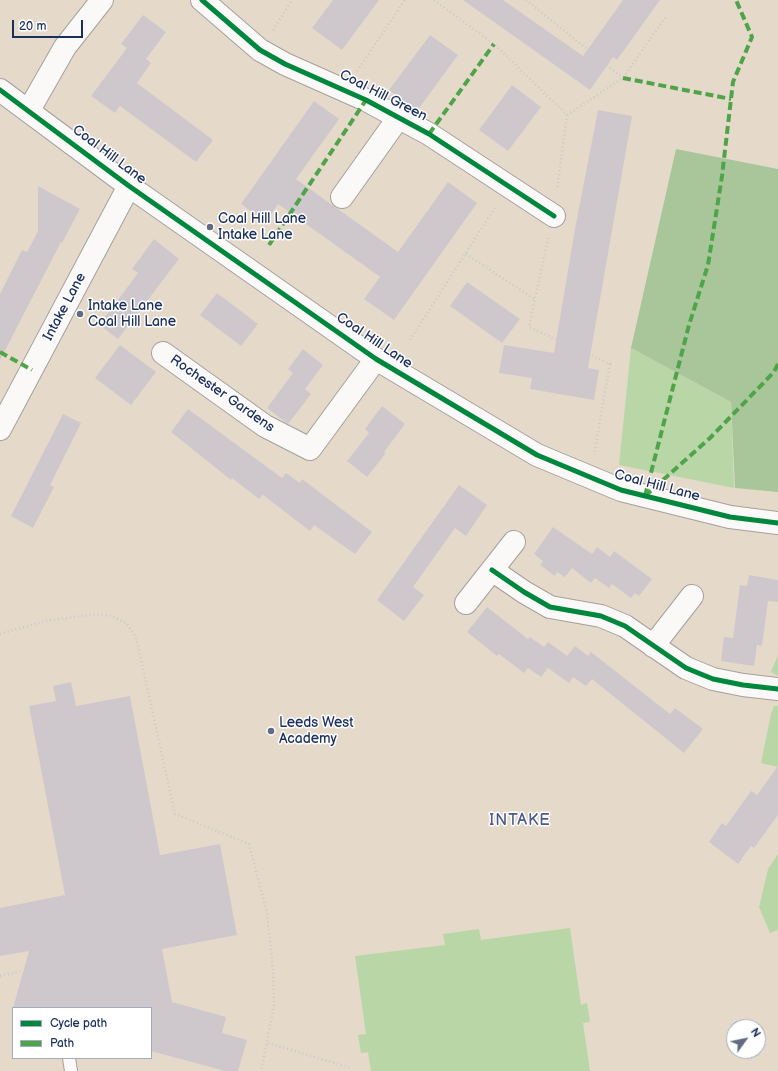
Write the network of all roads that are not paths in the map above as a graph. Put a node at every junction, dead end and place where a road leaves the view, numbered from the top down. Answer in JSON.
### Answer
{"nodes":[{"id":1,"x":102,"y":0,"type":"edge"},
{"id":2,"x":202,"y":0,"type":"edge"},
{"id":3,"x":0,"y":90,"type":"edge"},
{"id":4,"x":29,"y":110,"type":"junction"},
{"id":5,"x":399,"y":118,"type":"junction"},
{"id":6,"x":129,"y":186,"type":"junction"},
{"id":7,"x":342,"y":197,"type":"dead end"},
{"id":8,"x":554,"y":216,"type":"dead end"},
{"id":9,"x":163,"y":353,"type":"dead end"},
{"id":10,"x":376,"y":359,"type":"junction"},
{"id":11,"x":0,"y":429,"type":"edge"},
{"id":12,"x":778,"y":523,"type":"edge"},
{"id":13,"x":514,"y":542,"type":"dead end"},
{"id":14,"x":492,"y":570,"type":"junction"},
{"id":15,"x":692,"y":596,"type":"dead end"},
{"id":16,"x":466,"y":603,"type":"dead end"},
{"id":17,"x":653,"y":646,"type":"junction"},
{"id":18,"x":778,"y":688,"type":"edge"},
{"id":19,"x":69,"y":1059,"type":"edge"},
{"id":20,"x":71,"y":1071,"type":"edge"}],
"edges":[{"from":1,"to":4,"type":"street"},
{"from":2,"to":5,"type":"street","name":"Coal Hill Green"},
{"from":3,"to":4,"type":"street","name":"Coal Hill Lane"},
{"from":4,"to":6,"type":"street","name":"Coal Hill Lane"},
{"from":5,"to":7,"type":"street","name":"Coal Hill Green"},
{"from":5,"to":8,"type":"street","name":"Coal Hill Green"},
{"from":6,"to":10,"type":"street","name":"Coal Hill Lane"},
{"from":6,"to":11,"type":"street","name":"Intake Lane"},
{"from":9,"to":10,"type":"street","name":"Rochester Gardens"},
{"from":10,"to":12,"type":"street","name":"Coal Hill Lane"},
{"from":13,"to":14,"type":"street"},
{"from":14,"to":16,"type":"street"},
{"from":14,"to":17,"type":"street"},
{"from":15,"to":17,"type":"street"},
{"from":17,"to":18,"type":"street"},
{"from":19,"to":20,"type":"lane"}]}
